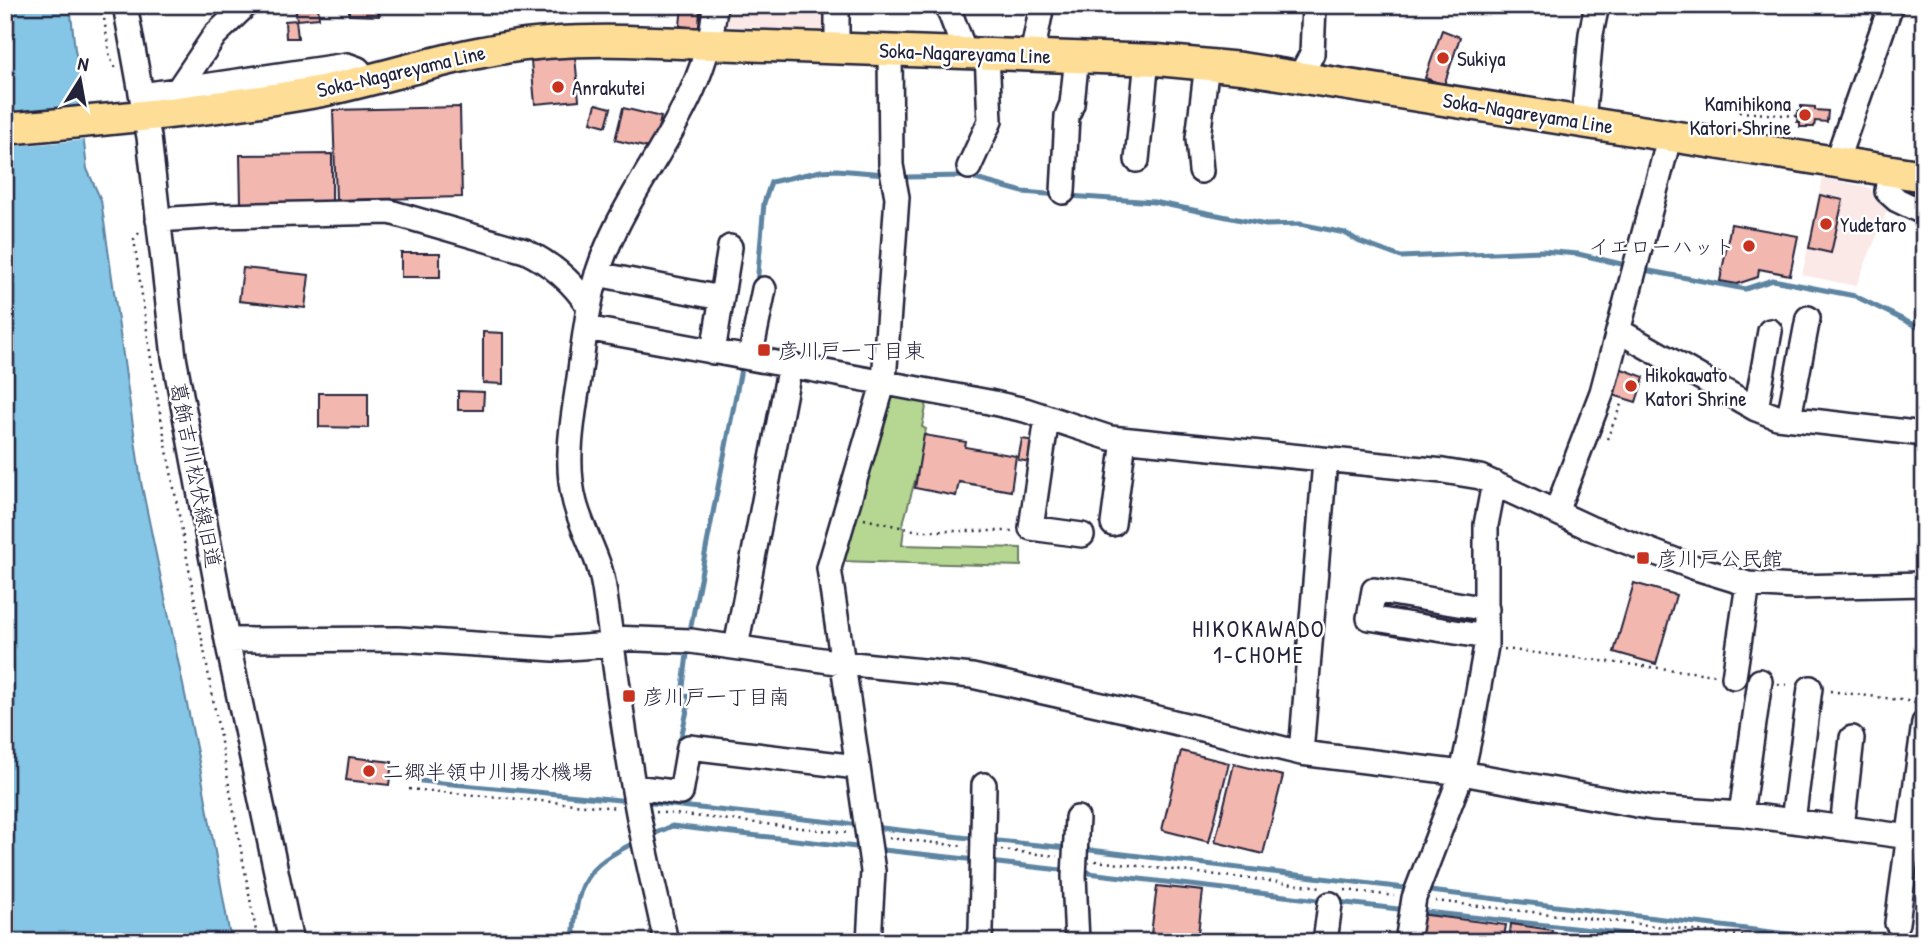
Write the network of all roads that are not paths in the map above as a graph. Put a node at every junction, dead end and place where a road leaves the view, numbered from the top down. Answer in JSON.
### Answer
{"nodes":[{"id":1,"x":125,"y":5,"type":"edge"},
{"id":2,"x":246,"y":5,"type":"edge"},
{"id":3,"x":715,"y":5,"type":"edge"},
{"id":4,"x":837,"y":5,"type":"edge"},
{"id":5,"x":947,"y":5,"type":"edge"},
{"id":6,"x":1042,"y":5,"type":"edge"},
{"id":7,"x":1314,"y":5,"type":"edge"},
{"id":8,"x":1597,"y":5,"type":"edge"},
{"id":9,"x":1891,"y":5,"type":"edge"},
{"id":10,"x":709,"y":44,"type":"junction"},
{"id":11,"x":837,"y":48,"type":"junction"},
{"id":12,"x":890,"y":50,"type":"junction"},
{"id":13,"x":976,"y":53,"type":"junction"},
{"id":14,"x":1032,"y":55,"type":"junction"},
{"id":15,"x":1077,"y":56,"type":"junction"},
{"id":16,"x":1147,"y":59,"type":"junction"},
{"id":17,"x":1207,"y":64,"type":"junction"},
{"id":18,"x":1300,"y":76,"type":"junction"},
{"id":19,"x":368,"y":81,"type":"junction"},
{"id":20,"x":177,"y":91,"type":"junction"},
{"id":21,"x":139,"y":110,"type":"junction"},
{"id":22,"x":1583,"y":122,"type":"junction"},
{"id":23,"x":5,"y":129,"type":"edge"},
{"id":24,"x":1670,"y":135,"type":"junction"},
{"id":25,"x":1136,"y":160,"type":"dead end"},
{"id":26,"x":1836,"y":162,"type":"junction"},
{"id":27,"x":969,"y":167,"type":"dead end"},
{"id":28,"x":1889,"y":170,"type":"junction"},
{"id":29,"x":1201,"y":171,"type":"dead end"},
{"id":30,"x":1924,"y":176,"type":"edge"},
{"id":31,"x":1063,"y":192,"type":"dead end"},
{"id":32,"x":1924,"y":214,"type":"edge"},
{"id":33,"x":149,"y":226,"type":"junction"},
{"id":34,"x":730,"y":247,"type":"dead end"},
{"id":35,"x":597,"y":274,"type":"junction"},
{"id":36,"x":764,"y":289,"type":"dead end"},
{"id":37,"x":721,"y":298,"type":"junction"},
{"id":38,"x":587,"y":318,"type":"junction"},
{"id":39,"x":1808,"y":318,"type":"dead end"},
{"id":40,"x":1619,"y":331,"type":"junction"},
{"id":41,"x":1770,"y":331,"type":"dead end"},
{"id":42,"x":713,"y":352,"type":"junction"},
{"id":43,"x":750,"y":358,"type":"junction"},
{"id":44,"x":790,"y":365,"type":"junction"},
{"id":45,"x":884,"y":381,"type":"junction"},
{"id":46,"x":1756,"y":409,"type":"junction"},
{"id":47,"x":1047,"y":418,"type":"junction"},
{"id":48,"x":1789,"y":418,"type":"junction"},
{"id":49,"x":1924,"y":434,"type":"edge"},
{"id":50,"x":1124,"y":440,"type":"junction"},
{"id":51,"x":1325,"y":461,"type":"junction"},
{"id":52,"x":1494,"y":483,"type":"junction"},
{"id":53,"x":1556,"y":512,"type":"junction"},
{"id":54,"x":1113,"y":524,"type":"dead end"},
{"id":55,"x":1082,"y":535,"type":"dead end"},
{"id":56,"x":1748,"y":584,"type":"junction"},
{"id":57,"x":1915,"y":584,"type":"edge"},
{"id":58,"x":1487,"y":609,"type":"junction"},
{"id":59,"x":227,"y":640,"type":"junction"},
{"id":60,"x":611,"y":641,"type":"junction"},
{"id":61,"x":1486,"y":642,"type":"junction"},
{"id":62,"x":736,"y":647,"type":"junction"},
{"id":63,"x":843,"y":663,"type":"junction"},
{"id":64,"x":1734,"y":677,"type":"road end"},
{"id":65,"x":1760,"y":681,"type":"road end"},
{"id":66,"x":1810,"y":688,"type":"road end"},
{"id":67,"x":1924,"y":723,"type":"edge"},
{"id":68,"x":1852,"y":738,"type":"dead end"},
{"id":69,"x":1301,"y":753,"type":"junction"},
{"id":70,"x":857,"y":768,"type":"junction"},
{"id":71,"x":1462,"y":773,"type":"junction"},
{"id":72,"x":984,"y":785,"type":"dead end"},
{"id":73,"x":636,"y":798,"type":"junction"},
{"id":74,"x":1741,"y":814,"type":"junction"},
{"id":75,"x":1077,"y":818,"type":"dead end"},
{"id":76,"x":1793,"y":821,"type":"junction"},
{"id":77,"x":1842,"y":828,"type":"junction"},
{"id":78,"x":1916,"y":838,"type":"edge"},
{"id":79,"x":1331,"y":893,"type":"road end"},
{"id":80,"x":1897,"y":923,"type":"dead end"},
{"id":81,"x":291,"y":942,"type":"edge"},
{"id":82,"x":666,"y":942,"type":"edge"},
{"id":83,"x":869,"y":942,"type":"edge"},
{"id":84,"x":978,"y":942,"type":"edge"},
{"id":85,"x":1077,"y":942,"type":"edge"},
{"id":86,"x":1325,"y":942,"type":"edge"},
{"id":87,"x":1407,"y":942,"type":"edge"}],
"edges":[{"from":1,"to":21,"type":"street","name":"葛飾吉川松伏線旧道"},
{"from":2,"to":20,"type":"street"},
{"from":3,"to":10,"type":"street"},
{"from":4,"to":11,"type":"street"},
{"from":5,"to":13,"type":"street"},
{"from":6,"to":14,"type":"street"},
{"from":7,"to":18,"type":"street"},
{"from":8,"to":22,"type":"street"},
{"from":9,"to":26,"type":"street"},
{"from":10,"to":11,"type":"main road","name":"Soka-Nagareyama Line"},
{"from":10,"to":19,"type":"main road","name":"Soka-Nagareyama Line"},
{"from":10,"to":35,"type":"street"},
{"from":11,"to":12,"type":"main road","name":"Soka-Nagareyama Line"},
{"from":12,"to":13,"type":"main road","name":"Soka-Nagareyama Line"},
{"from":12,"to":45,"type":"street"},
{"from":13,"to":14,"type":"main road","name":"Soka-Nagareyama Line"},
{"from":13,"to":27,"type":"street"},
{"from":14,"to":15,"type":"main road","name":"Soka-Nagareyama Line"},
{"from":15,"to":16,"type":"main road","name":"Soka-Nagareyama Line"},
{"from":15,"to":31,"type":"street"},
{"from":16,"to":17,"type":"main road","name":"Soka-Nagareyama Line"},
{"from":16,"to":25,"type":"street"},
{"from":17,"to":18,"type":"main road","name":"Soka-Nagareyama Line"},
{"from":17,"to":29,"type":"street"},
{"from":18,"to":22,"type":"main road","name":"Soka-Nagareyama Line"},
{"from":19,"to":20,"type":"street"},
{"from":19,"to":21,"type":"main road","name":"Soka-Nagareyama Line"},
{"from":20,"to":21,"type":"street"},
{"from":21,"to":23,"type":"main road","name":"Soka-Nagareyama Line"},
{"from":21,"to":33,"type":"street","name":"葛飾吉川松伏線旧道"},
{"from":22,"to":24,"type":"main road","name":"Soka-Nagareyama Line"},
{"from":24,"to":26,"type":"main road","name":"Soka-Nagareyama Line"},
{"from":24,"to":40,"type":"street"},
{"from":26,"to":28,"type":"main road","name":"Soka-Nagareyama Line"},
{"from":28,"to":30,"type":"main road","name":"Soka-Nagareyama Line"},
{"from":28,"to":32,"type":"street"},
{"from":33,"to":38,"type":"street"},
{"from":33,"to":59,"type":"street","name":"葛飾吉川松伏線旧道"},
{"from":34,"to":37,"type":"street"},
{"from":35,"to":37,"type":"street"},
{"from":35,"to":38,"type":"street"},
{"from":36,"to":43,"type":"street"},
{"from":37,"to":42,"type":"street"},
{"from":38,"to":42,"type":"street"},
{"from":38,"to":60,"type":"street"},
{"from":39,"to":48,"type":"street"},
{"from":40,"to":46,"type":"street"},
{"from":40,"to":53,"type":"street"},
{"from":41,"to":46,"type":"street"},
{"from":42,"to":43,"type":"street"},
{"from":43,"to":44,"type":"street"},
{"from":44,"to":45,"type":"street"},
{"from":44,"to":62,"type":"street"},
{"from":45,"to":47,"type":"street"},
{"from":45,"to":63,"type":"street"},
{"from":46,"to":48,"type":"street"},
{"from":47,"to":50,"type":"street"},
{"from":47,"to":55,"type":"street"},
{"from":48,"to":49,"type":"street"},
{"from":50,"to":51,"type":"street"},
{"from":50,"to":54,"type":"street"},
{"from":51,"to":52,"type":"street"},
{"from":51,"to":69,"type":"street"},
{"from":52,"to":53,"type":"street"},
{"from":52,"to":58,"type":"street"},
{"from":53,"to":56,"type":"street"},
{"from":56,"to":57,"type":"street"},
{"from":56,"to":64,"type":"street"},
{"from":58,"to":61,"type":"street"},
{"from":58,"to":61,"type":"street"},
{"from":59,"to":60,"type":"street"},
{"from":59,"to":81,"type":"street","name":"葛飾吉川松伏線旧道"},
{"from":60,"to":62,"type":"street"},
{"from":60,"to":73,"type":"street"},
{"from":61,"to":71,"type":"street"},
{"from":62,"to":63,"type":"street"},
{"from":63,"to":69,"type":"street"},
{"from":63,"to":70,"type":"street"},
{"from":65,"to":74,"type":"street"},
{"from":66,"to":76,"type":"street"},
{"from":67,"to":78,"type":"street"},
{"from":68,"to":77,"type":"street"},
{"from":69,"to":71,"type":"street"},
{"from":70,"to":73,"type":"street"},
{"from":70,"to":83,"type":"street"},
{"from":71,"to":74,"type":"street"},
{"from":71,"to":87,"type":"street"},
{"from":72,"to":84,"type":"street"},
{"from":73,"to":82,"type":"street"},
{"from":74,"to":76,"type":"street"},
{"from":75,"to":85,"type":"street"},
{"from":76,"to":77,"type":"street"},
{"from":77,"to":78,"type":"street"},
{"from":78,"to":80,"type":"street"},
{"from":79,"to":86,"type":"street"}]}
